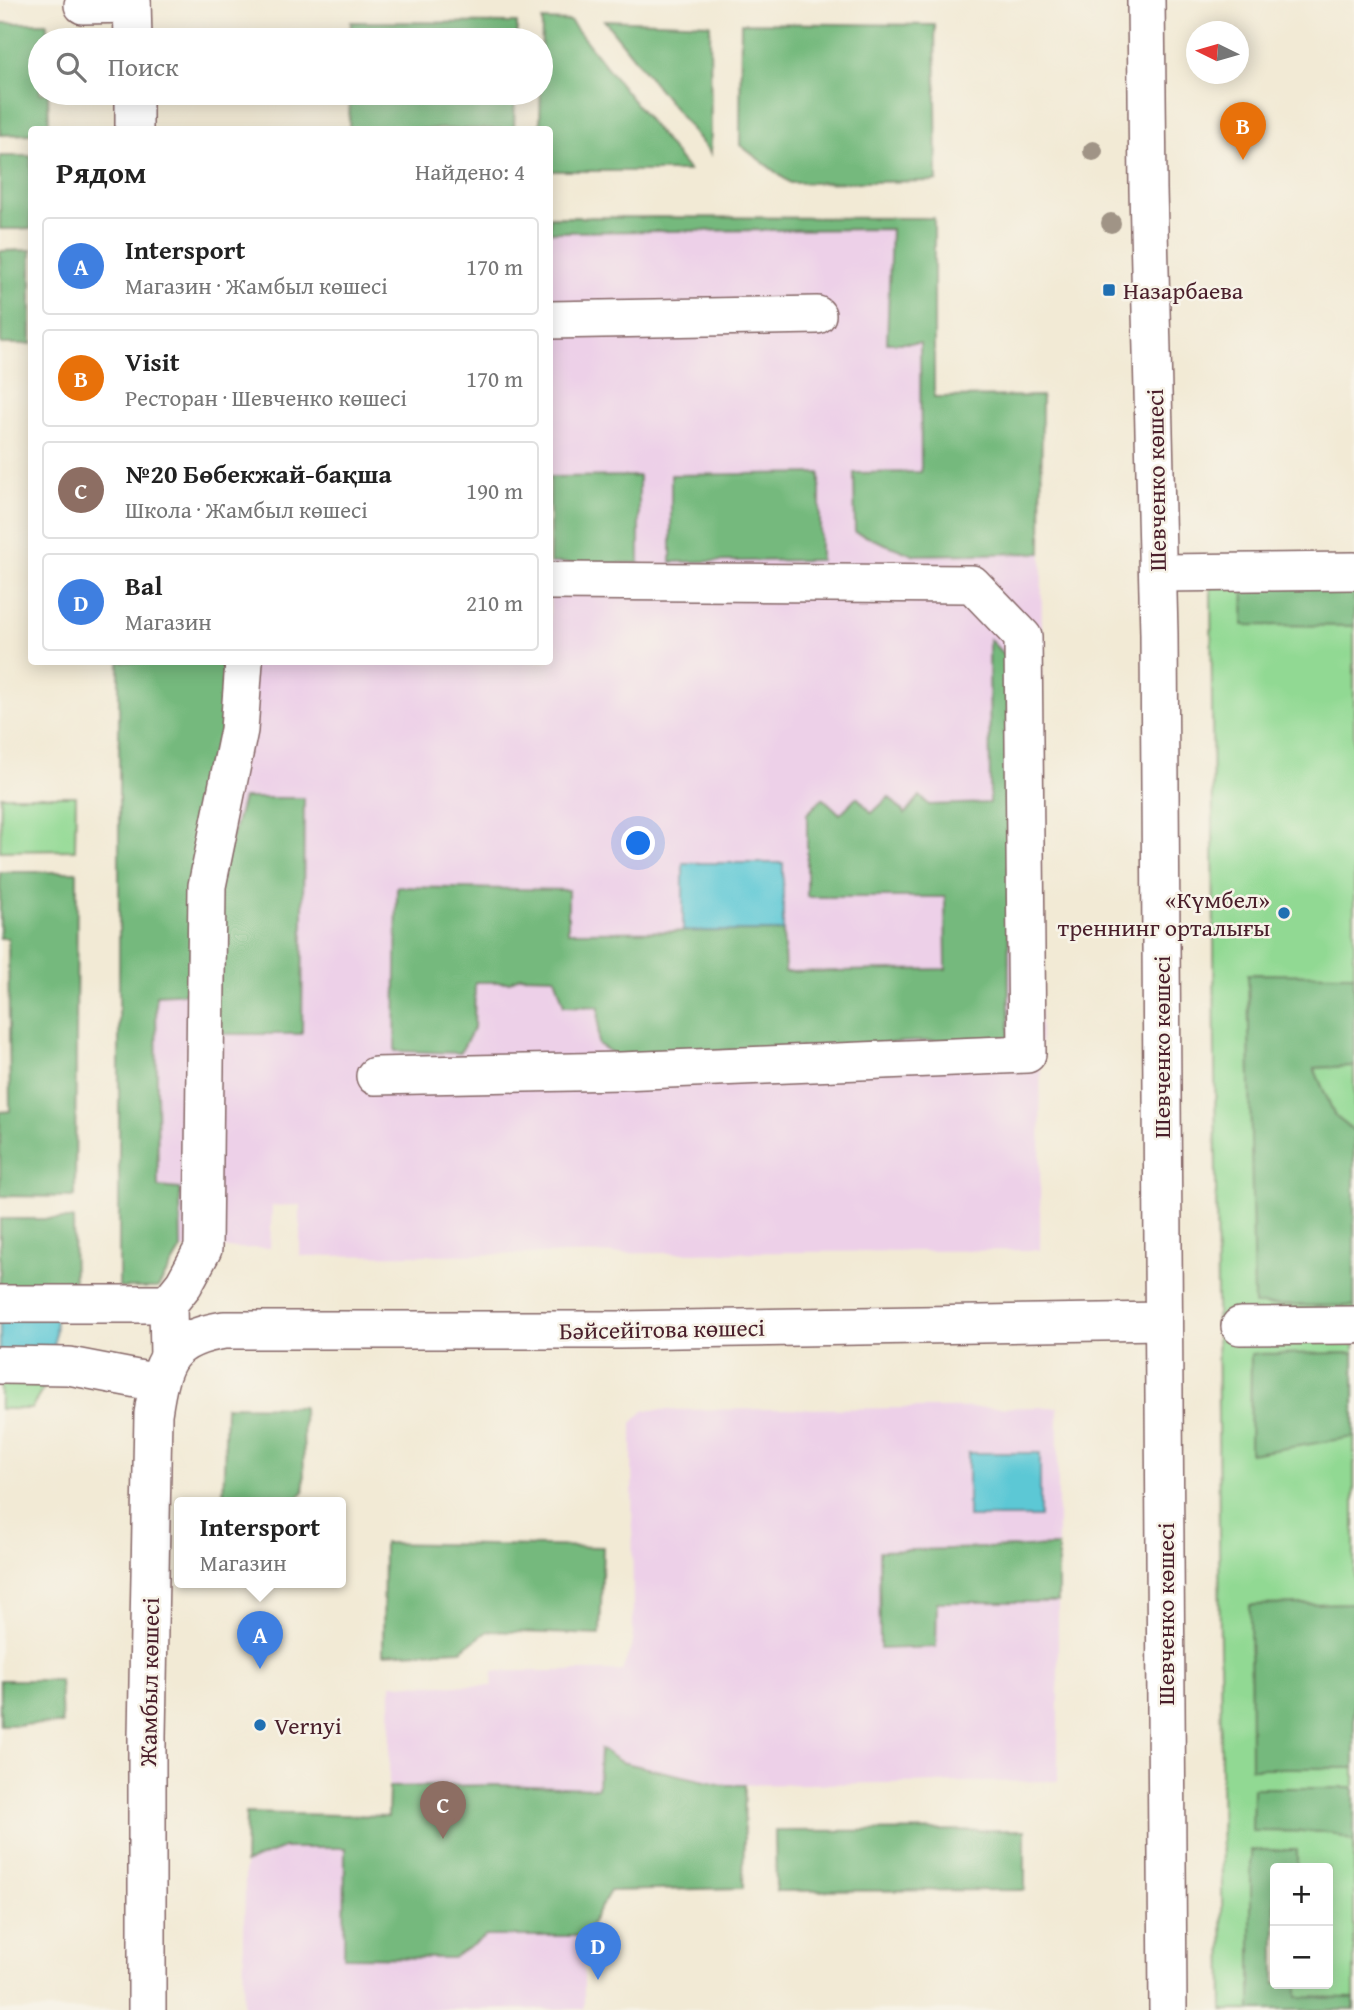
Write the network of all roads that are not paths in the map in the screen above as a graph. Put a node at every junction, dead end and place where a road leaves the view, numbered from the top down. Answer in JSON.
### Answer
{"nodes":[{"id":1,"x":1146,"y":0,"type":"edge"},
{"id":2,"x":132,"y":2,"type":"edge"},
{"id":3,"x":83,"y":5,"type":"dead end"},
{"id":4,"x":133,"y":28,"type":"edge"},
{"id":5,"x":134,"y":105,"type":"edge"},
{"id":6,"x":134,"y":126,"type":"edge"},
{"id":7,"x":817,"y":315,"type":"dead end"},
{"id":8,"x":553,"y":320,"type":"edge"},
{"id":9,"x":1354,"y":571,"type":"edge"},
{"id":10,"x":1158,"y":573,"type":"junction"},
{"id":11,"x":553,"y":581,"type":"edge"},
{"id":12,"x":244,"y":665,"type":"edge"},
{"id":13,"x":375,"y":1076,"type":"dead end"},
{"id":14,"x":0,"y":1304,"type":"edge"},
{"id":15,"x":168,"y":1304,"type":"junction"},
{"id":16,"x":1163,"y":1321,"type":"junction"},
{"id":17,"x":1354,"y":1325,"type":"edge"},
{"id":18,"x":1240,"y":1326,"type":"dead end"},
{"id":19,"x":0,"y":1365,"type":"edge"},
{"id":20,"x":163,"y":1370,"type":"junction"},
{"id":21,"x":147,"y":2010,"type":"edge"},
{"id":22,"x":1168,"y":2010,"type":"edge"}],
"edges":[{"from":1,"to":10,"type":"street","name":"Шевченко көшесі"},
{"from":2,"to":3,"type":"street"},
{"from":2,"to":4,"type":"street"},
{"from":5,"to":6,"type":"street"},
{"from":7,"to":8,"type":"street"},
{"from":9,"to":10,"type":"street"},
{"from":10,"to":16,"type":"street","name":"Шевченко көшесі"},
{"from":11,"to":13,"type":"street"},
{"from":12,"to":15,"type":"street"},
{"from":14,"to":15,"type":"street"},
{"from":15,"to":20,"type":"street","name":"Жамбыл көшесі"},
{"from":16,"to":20,"type":"street","name":"Бәйсейітова көшесі"},
{"from":16,"to":22,"type":"street","name":"Шевченко көшесі"},
{"from":17,"to":18,"type":"street"},
{"from":19,"to":20,"type":"street"},
{"from":20,"to":21,"type":"street","name":"Жамбыл көшесі"}]}
